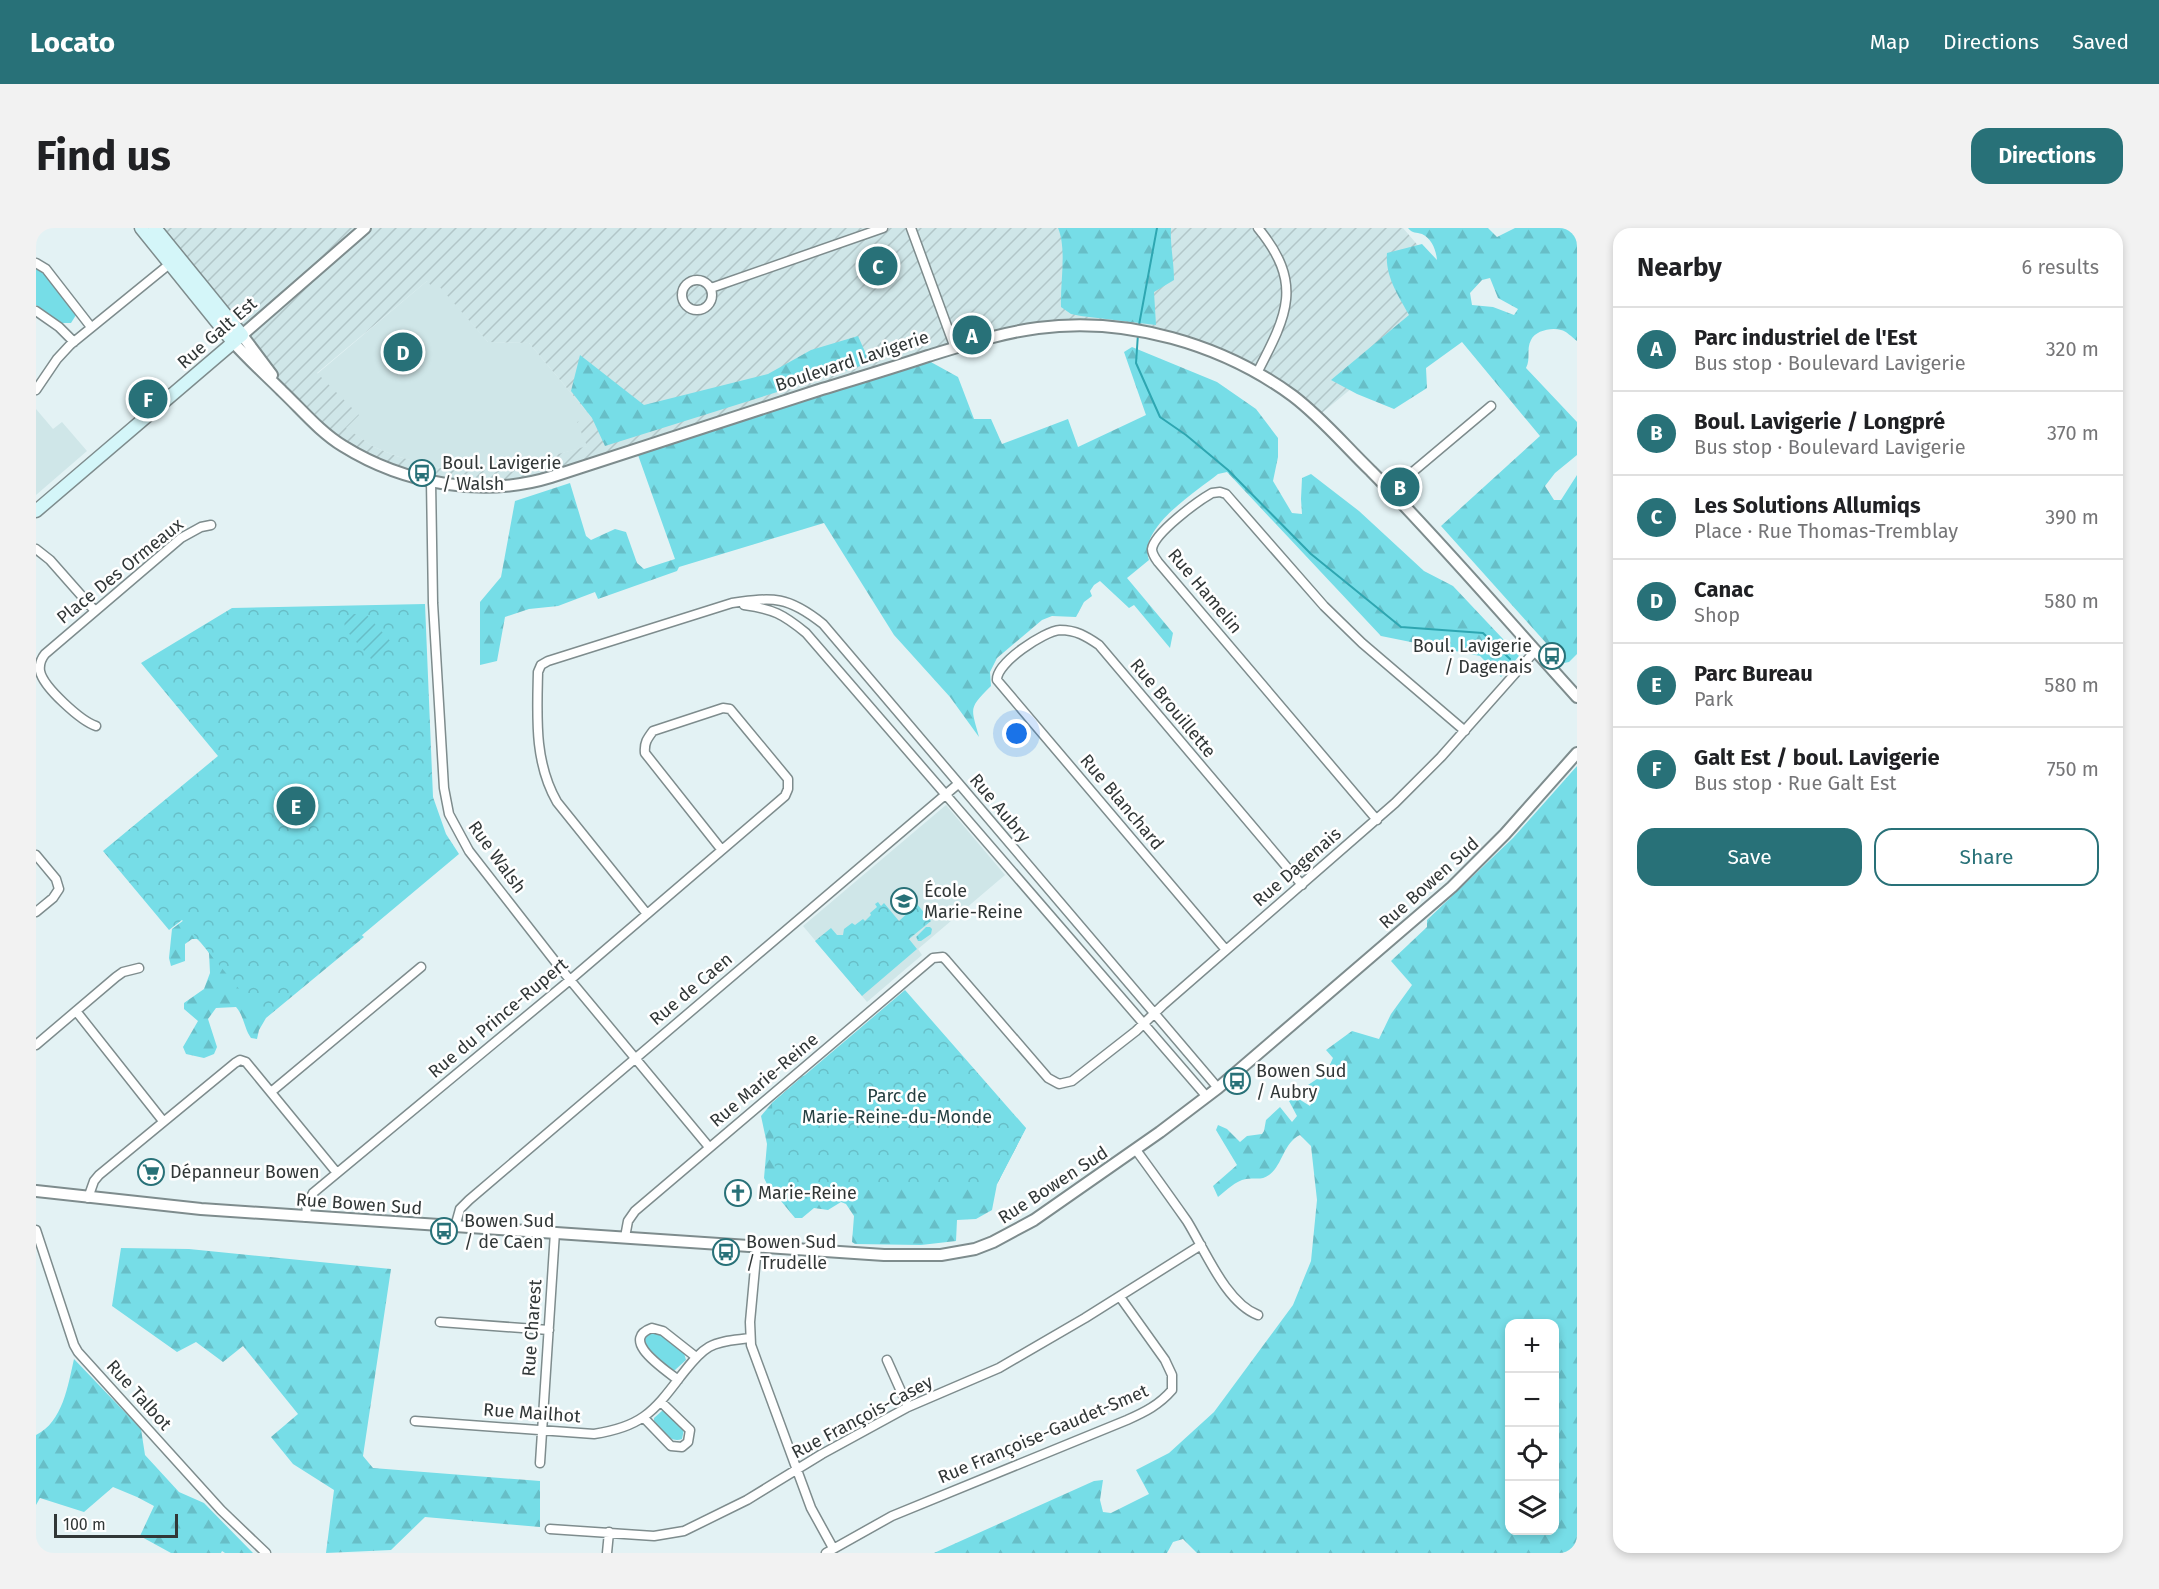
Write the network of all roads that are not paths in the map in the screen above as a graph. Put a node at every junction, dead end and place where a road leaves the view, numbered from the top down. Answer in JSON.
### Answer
{"nodes":[{"id":1,"x":141,"y":228,"type":"edge"},
{"id":2,"x":155,"y":228,"type":"edge"},
{"id":3,"x":365,"y":228,"type":"edge"},
{"id":4,"x":883,"y":228,"type":"edge"},
{"id":5,"x":911,"y":228,"type":"edge"},
{"id":6,"x":1258,"y":228,"type":"edge"},
{"id":7,"x":174,"y":260,"type":"junction"},
{"id":8,"x":36,"y":263,"type":"edge"},
{"id":9,"x":711,"y":288,"type":"dead end"},
{"id":10,"x":36,"y":311,"type":"edge"},
{"id":11,"x":91,"y":327,"type":"junction"},
{"id":12,"x":238,"y":339,"type":"junction"},
{"id":13,"x":74,"y":342,"type":"junction"},
{"id":14,"x":955,"y":348,"type":"junction"},
{"id":15,"x":1257,"y":373,"type":"junction"},
{"id":16,"x":36,"y":390,"type":"edge"},
{"id":17,"x":1491,"y":406,"type":"dead end"},
{"id":18,"x":431,"y":481,"type":"junction"},
{"id":19,"x":1390,"y":491,"type":"junction"},
{"id":20,"x":36,"y":511,"type":"edge"},
{"id":21,"x":211,"y":525,"type":"dead end"},
{"id":22,"x":36,"y":549,"type":"edge"},
{"id":23,"x":732,"y":603,"type":"junction"},
{"id":24,"x":95,"y":611,"type":"junction"},
{"id":25,"x":1536,"y":650,"type":"junction"},
{"id":26,"x":997,"y":675,"type":"joint"},
{"id":27,"x":1577,"y":697,"type":"edge"},
{"id":28,"x":96,"y":726,"type":"dead end"},
{"id":29,"x":1465,"y":731,"type":"junction"},
{"id":30,"x":1577,"y":753,"type":"edge"},
{"id":31,"x":958,"y":784,"type":"junction"},
{"id":32,"x":946,"y":794,"type":"junction"},
{"id":33,"x":1377,"y":820,"type":"junction"},
{"id":34,"x":721,"y":849,"type":"junction"},
{"id":35,"x":36,"y":855,"type":"edge"},
{"id":36,"x":1302,"y":885,"type":"junction"},
{"id":37,"x":36,"y":912,"type":"edge"},
{"id":38,"x":647,"y":914,"type":"junction"},
{"id":39,"x":1226,"y":950,"type":"junction"},
{"id":40,"x":421,"y":967,"type":"dead end"},
{"id":41,"x":139,"y":968,"type":"dead end"},
{"id":42,"x":570,"y":980,"type":"junction"},
{"id":43,"x":76,"y":1011,"type":"junction"},
{"id":44,"x":1154,"y":1014,"type":"junction"},
{"id":45,"x":1145,"y":1023,"type":"junction"},
{"id":46,"x":36,"y":1045,"type":"edge"},
{"id":47,"x":634,"y":1058,"type":"junction"},
{"id":48,"x":1059,"y":1084,"type":"joint"},
{"id":49,"x":1218,"y":1088,"type":"junction"},
{"id":50,"x":271,"y":1092,"type":"junction"},
{"id":51,"x":1207,"y":1097,"type":"junction"},
{"id":52,"x":163,"y":1121,"type":"junction"},
{"id":53,"x":709,"y":1147,"type":"junction"},
{"id":54,"x":1136,"y":1150,"type":"junction"},
{"id":55,"x":337,"y":1173,"type":"junction"},
{"id":56,"x":36,"y":1191,"type":"edge"},
{"id":57,"x":88,"y":1198,"type":"junction"},
{"id":58,"x":306,"y":1217,"type":"junction"},
{"id":59,"x":455,"y":1227,"type":"junction"},
{"id":60,"x":36,"y":1230,"type":"edge"},
{"id":61,"x":555,"y":1232,"type":"junction"},
{"id":62,"x":625,"y":1238,"type":"junction"},
{"id":63,"x":1201,"y":1245,"type":"junction"},
{"id":64,"x":757,"y":1246,"type":"junction"},
{"id":65,"x":1120,"y":1297,"type":"junction"},
{"id":66,"x":1258,"y":1316,"type":"dead end"},
{"id":67,"x":440,"y":1322,"type":"dead end"},
{"id":68,"x":549,"y":1330,"type":"junction"},
{"id":69,"x":750,"y":1338,"type":"junction"},
{"id":70,"x":696,"y":1358,"type":"junction"},
{"id":71,"x":887,"y":1360,"type":"dead end"},
{"id":72,"x":678,"y":1380,"type":"junction"},
{"id":73,"x":661,"y":1402,"type":"junction"},
{"id":74,"x":908,"y":1407,"type":"junction"},
{"id":75,"x":644,"y":1418,"type":"junction"},
{"id":76,"x":416,"y":1421,"type":"dead end"},
{"id":77,"x":542,"y":1430,"type":"junction"},
{"id":78,"x":540,"y":1463,"type":"dead end"},
{"id":79,"x":797,"y":1470,"type":"junction"},
{"id":80,"x":550,"y":1529,"type":"dead end"},
{"id":81,"x":609,"y":1532,"type":"junction"},
{"id":82,"x":829,"y":1551,"type":"edge"},
{"id":83,"x":266,"y":1553,"type":"edge"},
{"id":84,"x":608,"y":1553,"type":"edge"}],
"edges":[{"from":1,"to":7,"type":"main road","name":"Boulevard Lavigerie"},
{"from":2,"to":7,"type":"main road","name":"Boulevard Lavigerie"},
{"from":3,"to":12,"type":"street","name":"Rue Galt Est"},
{"from":4,"to":9,"type":"street"},
{"from":5,"to":14,"type":"street"},
{"from":6,"to":15,"type":"street"},
{"from":7,"to":11,"type":"street"},
{"from":7,"to":12,"type":"main road","name":"Boulevard Lavigerie"},
{"from":8,"to":11,"type":"street"},
{"from":10,"to":13,"type":"street"},
{"from":11,"to":13,"type":"street"},
{"from":12,"to":18,"type":"street","name":"Boulevard Lavigerie"},
{"from":12,"to":20,"type":"main road","name":"Rue Galt Est"},
{"from":13,"to":16,"type":"street"},
{"from":14,"to":15,"type":"street","name":"Boulevard Lavigerie"},
{"from":14,"to":18,"type":"street","name":"Boulevard Lavigerie"},
{"from":15,"to":19,"type":"street","name":"Boulevard Lavigerie"},
{"from":17,"to":19,"type":"street"},
{"from":18,"to":42,"type":"street","name":"Rue Walsh"},
{"from":19,"to":25,"type":"street","name":"Boulevard Lavigerie"},
{"from":21,"to":24,"type":"street","name":"Place Des Ormeaux"},
{"from":22,"to":24,"type":"street"},
{"from":23,"to":31,"type":"street","name":"Rue Aubry"},
{"from":23,"to":32,"type":"street","name":"Rue Aubry"},
{"from":23,"to":38,"type":"street","name":"Rue Aubry"},
{"from":24,"to":28,"type":"street","name":"Place Des Ormeaux"},
{"from":25,"to":27,"type":"street","name":"Boulevard Lavigerie"},
{"from":25,"to":29,"type":"street","name":"Rue Dagenais"},
{"from":26,"to":36,"type":"street","name":"Rue Brouillette"},
{"from":26,"to":39,"type":"street","name":"Rue Blanchard"},
{"from":29,"to":33,"type":"street","name":"Rue Dagenais"},
{"from":29,"to":33,"type":"street","name":"Rue Hamelin"},
{"from":30,"to":49,"type":"street","name":"Rue Bowen Sud"},
{"from":31,"to":32,"type":"street","name":"Rue de Caen"},
{"from":31,"to":44,"type":"street","name":"Rue Aubry"},
{"from":32,"to":45,"type":"street","name":"Rue Aubry"},
{"from":32,"to":47,"type":"street","name":"Rue de Caen"},
{"from":33,"to":36,"type":"street","name":"Rue Dagenais"},
{"from":34,"to":34,"type":"street","name":"Rue du Prince-Rupert"},
{"from":34,"to":38,"type":"street","name":"Rue du Prince-Rupert"},
{"from":35,"to":37,"type":"street"},
{"from":36,"to":39,"type":"street","name":"Rue Dagenais"},
{"from":38,"to":42,"type":"street","name":"Rue du Prince-Rupert"},
{"from":39,"to":44,"type":"street","name":"Rue Dagenais"},
{"from":40,"to":50,"type":"street"},
{"from":41,"to":43,"type":"street"},
{"from":42,"to":47,"type":"street","name":"Rue Walsh"},
{"from":42,"to":55,"type":"street","name":"Rue du Prince-Rupert"},
{"from":43,"to":46,"type":"street"},
{"from":43,"to":52,"type":"street"},
{"from":44,"to":45,"type":"street","name":"Rue Dagenais"},
{"from":44,"to":49,"type":"street","name":"Rue Aubry"},
{"from":45,"to":48,"type":"street","name":"Rue Dagenais"},
{"from":45,"to":51,"type":"street","name":"Rue Aubry"},
{"from":47,"to":53,"type":"street","name":"Rue Walsh"},
{"from":47,"to":59,"type":"street","name":"Rue de Caen"},
{"from":48,"to":53,"type":"street","name":"Rue Marie-Reine"},
{"from":49,"to":51,"type":"street","name":"Rue Bowen Sud"},
{"from":50,"to":52,"type":"street"},
{"from":50,"to":55,"type":"street"},
{"from":51,"to":54,"type":"street","name":"Rue Bowen Sud"},
{"from":52,"to":57,"type":"street"},
{"from":53,"to":62,"type":"street","name":"Rue Marie-Reine"},
{"from":54,"to":63,"type":"street"},
{"from":54,"to":64,"type":"street","name":"Rue Bowen Sud"},
{"from":55,"to":58,"type":"street","name":"Rue du Prince-Rupert"},
{"from":56,"to":57,"type":"street","name":"Rue Bowen Sud"},
{"from":57,"to":58,"type":"street","name":"Rue Bowen Sud"},
{"from":58,"to":59,"type":"street","name":"Rue Bowen Sud"},
{"from":59,"to":61,"type":"street","name":"Rue Bowen Sud"},
{"from":60,"to":83,"type":"street","name":"Rue Talbot"},
{"from":61,"to":62,"type":"street","name":"Rue Bowen Sud"},
{"from":61,"to":68,"type":"street","name":"Rue Charest"},
{"from":62,"to":64,"type":"street","name":"Rue Bowen Sud"},
{"from":63,"to":65,"type":"street","name":"Rue François-Casey"},
{"from":63,"to":66,"type":"street"},
{"from":64,"to":69,"type":"street"},
{"from":65,"to":74,"type":"street","name":"Rue François-Casey"},
{"from":65,"to":82,"type":"street","name":"Rue Françoise-Gaudet-Smet"},
{"from":67,"to":68,"type":"street"},
{"from":68,"to":77,"type":"street","name":"Rue Charest"},
{"from":69,"to":70,"type":"street","name":"Rue Mailhot"},
{"from":69,"to":79,"type":"street"},
{"from":70,"to":72,"type":"street","name":"Rue Mailhot"},
{"from":70,"to":72,"type":"street"},
{"from":71,"to":74,"type":"street"},
{"from":72,"to":73,"type":"street","name":"Rue Mailhot"},
{"from":73,"to":75,"type":"street","name":"Rue Mailhot"},
{"from":73,"to":75,"type":"street"},
{"from":74,"to":79,"type":"street","name":"Rue François-Casey"},
{"from":75,"to":77,"type":"street","name":"Rue Mailhot"},
{"from":76,"to":77,"type":"street","name":"Rue Mailhot"},
{"from":77,"to":78,"type":"street","name":"Rue Charest"},
{"from":79,"to":81,"type":"street","name":"Rue François-Casey"},
{"from":79,"to":82,"type":"street"},
{"from":80,"to":81,"type":"street","name":"Rue François-Casey"},
{"from":81,"to":84,"type":"street"}]}
